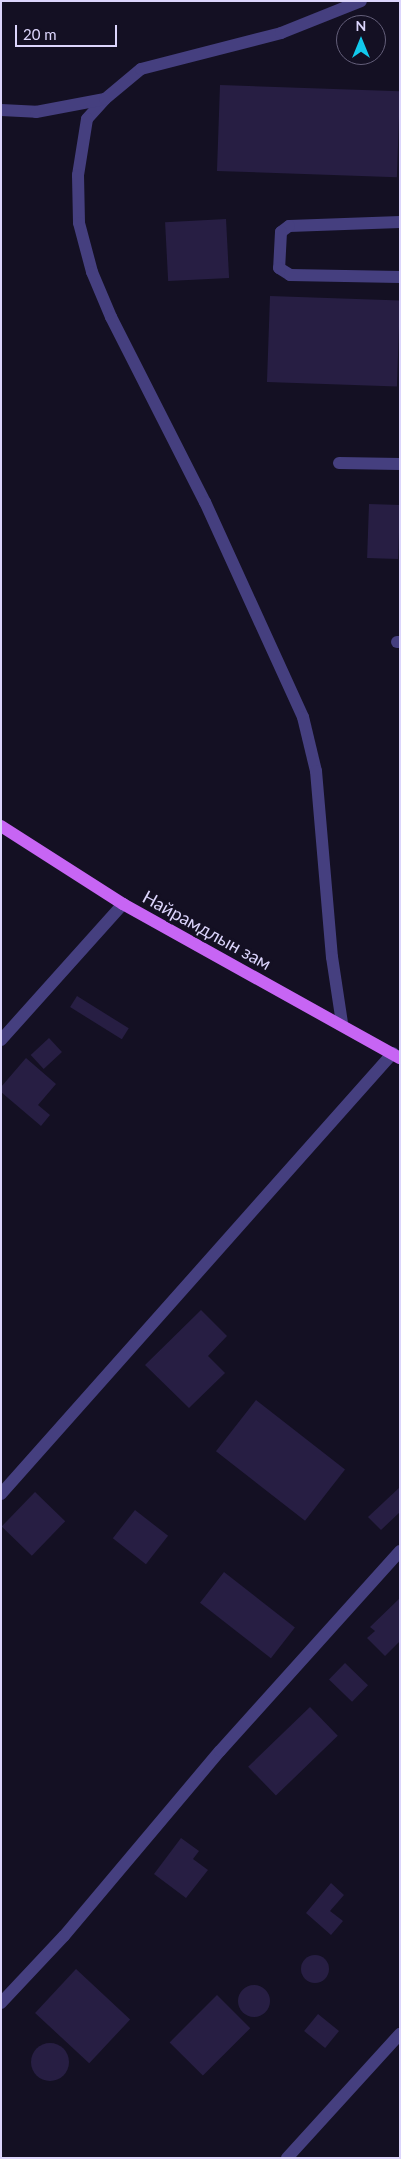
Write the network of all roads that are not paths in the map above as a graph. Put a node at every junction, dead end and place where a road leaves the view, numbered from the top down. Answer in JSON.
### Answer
{"nodes":[{"id":1,"x":361,"y":1,"type":"edge"},
{"id":2,"x":104,"y":99,"type":"junction"},
{"id":3,"x":1,"y":110,"type":"edge"},
{"id":4,"x":400,"y":222,"type":"edge"},
{"id":5,"x":400,"y":277,"type":"edge"},
{"id":6,"x":340,"y":463,"type":"dead end"},
{"id":7,"x":400,"y":464,"type":"edge"},
{"id":8,"x":1,"y":826,"type":"edge"},
{"id":9,"x":123,"y":904,"type":"junction"},
{"id":10,"x":342,"y":1023,"type":"junction"},
{"id":11,"x":1,"y":1040,"type":"edge"},
{"id":12,"x":396,"y":1055,"type":"edge"},
{"id":13,"x":1,"y":1494,"type":"edge"},
{"id":14,"x":400,"y":1551,"type":"edge"},
{"id":15,"x":1,"y":2003,"type":"edge"},
{"id":16,"x":400,"y":2034,"type":"edge"},
{"id":17,"x":287,"y":2158,"type":"edge"}],
"edges":[{"from":1,"to":2,"type":"street"},
{"from":2,"to":3,"type":"street"},
{"from":2,"to":10,"type":"street"},
{"from":4,"to":5,"type":"street"},
{"from":6,"to":7,"type":"street"},
{"from":8,"to":9,"type":"main road","name":"Найрамдлын зам"},
{"from":9,"to":10,"type":"main road","name":"Найрамдлын зам"},
{"from":9,"to":11,"type":"street"},
{"from":10,"to":12,"type":"main road","name":"Найрамдлын зам"},
{"from":12,"to":13,"type":"street"},
{"from":14,"to":15,"type":"street"},
{"from":16,"to":17,"type":"street"}]}
